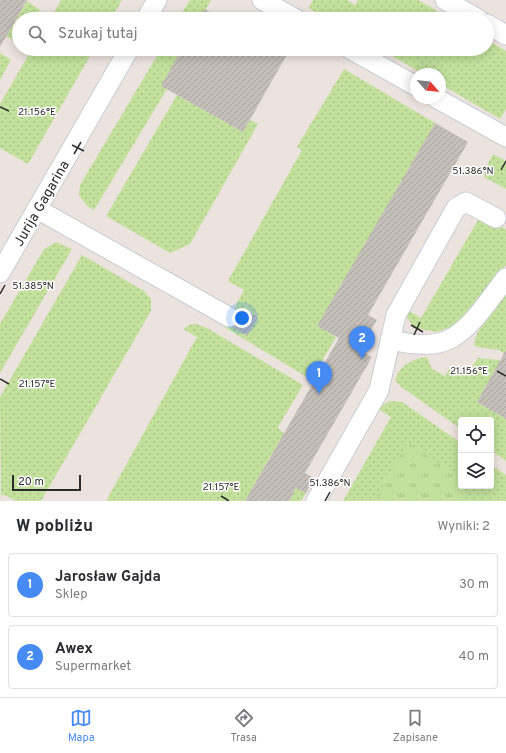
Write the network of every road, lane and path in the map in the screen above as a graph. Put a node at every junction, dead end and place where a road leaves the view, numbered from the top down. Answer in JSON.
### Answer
{"nodes":[{"id":1,"x":157,"y":0,"type":"edge"},
{"id":2,"x":262,"y":0,"type":"edge"},
{"id":3,"x":445,"y":0,"type":"edge"},
{"id":4,"x":150,"y":12,"type":"edge"},
{"id":5,"x":283,"y":12,"type":"edge"},
{"id":6,"x":466,"y":12,"type":"edge"},
{"id":7,"x":494,"y":28,"type":"edge"},
{"id":8,"x":506,"y":35,"type":"edge"},
{"id":9,"x":125,"y":56,"type":"edge"},
{"id":10,"x":362,"y":56,"type":"edge"},
{"id":11,"x":410,"y":83,"type":"edge"},
{"id":12,"x":446,"y":104,"type":"edge"},
{"id":13,"x":506,"y":137,"type":"edge"},
{"id":14,"x":37,"y":210,"type":"junction"},
{"id":15,"x":496,"y":218,"type":"dead end"},
{"id":16,"x":0,"y":273,"type":"edge"},
{"id":17,"x":506,"y":278,"type":"edge"},
{"id":18,"x":229,"y":317,"type":"dead end"},
{"id":19,"x":391,"y":340,"type":"junction"},
{"id":20,"x":316,"y":501,"type":"edge"}],
"edges":[{"from":1,"to":4,"type":"street"},
{"from":2,"to":5,"type":"street"},
{"from":3,"to":6,"type":"street"},
{"from":7,"to":8,"type":"street"},
{"from":9,"to":14,"type":"street","name":"Jurija Gagarina"},
{"from":10,"to":11,"type":"street"},
{"from":12,"to":13,"type":"street"},
{"from":14,"to":16,"type":"street","name":"Jurija Gagarina"},
{"from":14,"to":18,"type":"street"},
{"from":15,"to":19,"type":"street"},
{"from":17,"to":19,"type":"street"},
{"from":19,"to":20,"type":"street"}]}
